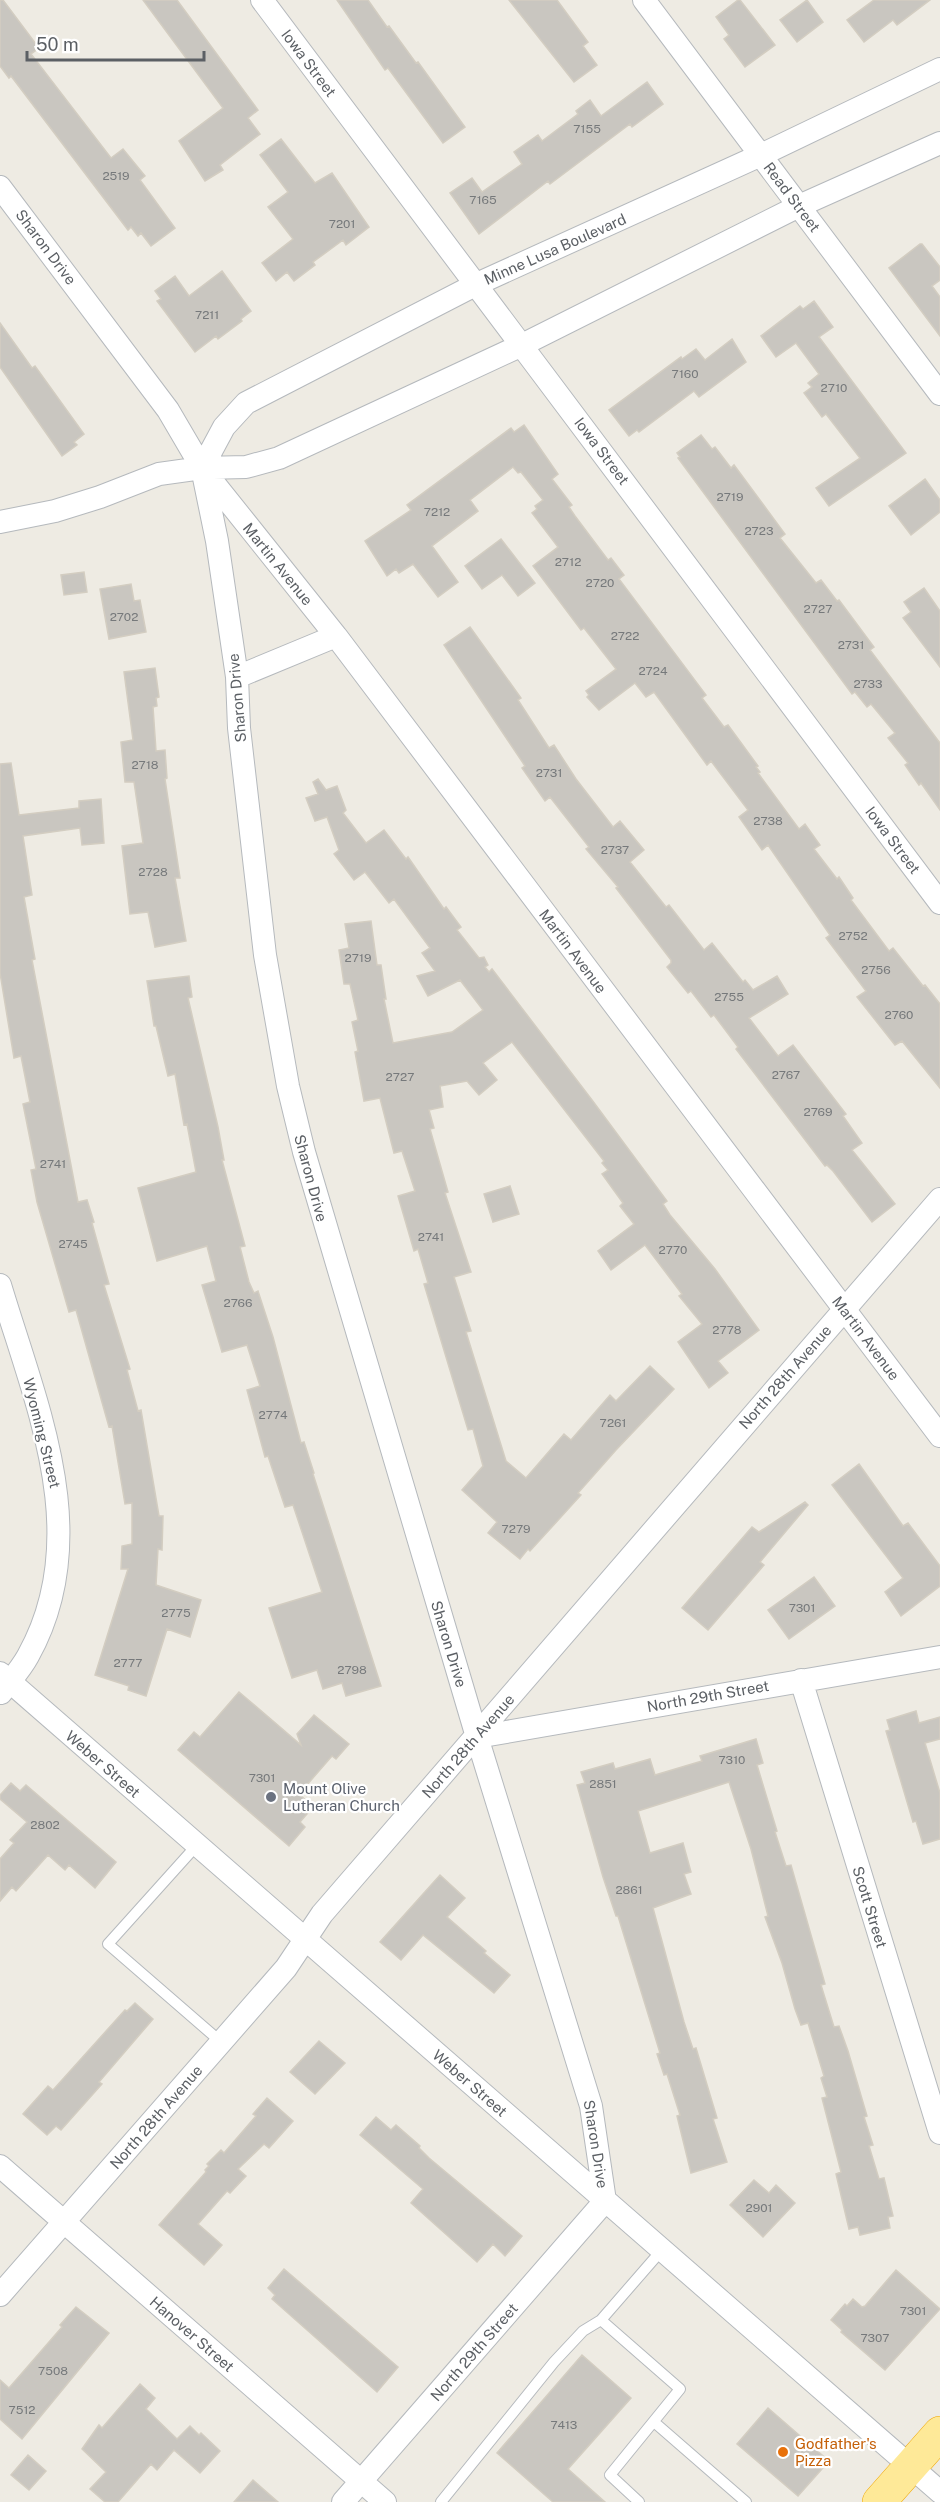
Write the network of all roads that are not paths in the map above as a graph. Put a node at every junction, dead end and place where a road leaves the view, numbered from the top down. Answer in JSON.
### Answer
{"nodes":[{"id":1,"x":262,"y":0,"type":"edge"},
{"id":2,"x":644,"y":0,"type":"edge"},
{"id":3,"x":940,"y":69,"type":"edge"},
{"id":4,"x":940,"y":143,"type":"edge"},
{"id":5,"x":761,"y":155,"type":"junction"},
{"id":6,"x":0,"y":187,"type":"edge"},
{"id":7,"x":799,"y":206,"type":"junction"},
{"id":8,"x":477,"y":284,"type":"junction"},
{"id":9,"x":522,"y":345,"type":"junction"},
{"id":10,"x":940,"y":394,"type":"edge"},
{"id":11,"x":202,"y":468,"type":"junction"},
{"id":12,"x":0,"y":522,"type":"edge"},
{"id":13,"x":336,"y":636,"type":"junction"},
{"id":14,"x":237,"y":677,"type":"junction"},
{"id":15,"x":940,"y":903,"type":"edge"},
{"id":16,"x":940,"y":1199,"type":"edge"},
{"id":17,"x":0,"y":1286,"type":"edge"},
{"id":18,"x":844,"y":1309,"type":"junction"},
{"id":19,"x":940,"y":1436,"type":"edge"},
{"id":20,"x":940,"y":1657,"type":"edge"},
{"id":21,"x":801,"y":1680,"type":"junction"},
{"id":22,"x":3,"y":1683,"type":"edge"},
{"id":23,"x":477,"y":1737,"type":"junction"},
{"id":24,"x":197,"y":1845,"type":"junction"},
{"id":25,"x":305,"y":1939,"type":"junction"},
{"id":26,"x":221,"y":2042,"type":"junction"},
{"id":27,"x":940,"y":2133,"type":"edge"},
{"id":28,"x":0,"y":2166,"type":"edge"},
{"id":29,"x":604,"y":2201,"type":"junction"},
{"id":30,"x":64,"y":2222,"type":"junction"},
{"id":31,"x":662,"y":2251,"type":"junction"},
{"id":32,"x":0,"y":2295,"type":"edge"},
{"id":33,"x":601,"y":2320,"type":"junction"},
{"id":34,"x":654,"y":2422,"type":"junction"},
{"id":35,"x":940,"y":2433,"type":"edge"},
{"id":36,"x":910,"y":2466,"type":"junction"},
{"id":37,"x":361,"y":2481,"type":"junction"},
{"id":38,"x":940,"y":2492,"type":"edge"},
{"id":39,"x":343,"y":2502,"type":"edge"},
{"id":40,"x":385,"y":2502,"type":"edge"},
{"id":41,"x":441,"y":2502,"type":"edge"},
{"id":42,"x":639,"y":2502,"type":"edge"},
{"id":43,"x":746,"y":2502,"type":"edge"},
{"id":44,"x":879,"y":2502,"type":"edge"}],
"edges":[{"from":1,"to":8,"type":"street","name":"Iowa Street"},
{"from":2,"to":5,"type":"street","name":"Read Street"},
{"from":3,"to":5,"type":"street","name":"Minne Lusa Boulevard"},
{"from":4,"to":7,"type":"street"},
{"from":5,"to":7,"type":"street","name":"Read Street"},
{"from":5,"to":8,"type":"street","name":"Minne Lusa Boulevard"},
{"from":6,"to":11,"type":"street","name":"Sharon Drive"},
{"from":7,"to":9,"type":"street"},
{"from":7,"to":10,"type":"street","name":"Read Street"},
{"from":8,"to":9,"type":"street","name":"Iowa Street"},
{"from":8,"to":11,"type":"street","name":"Minne Lusa Boulevard"},
{"from":9,"to":11,"type":"street"},
{"from":9,"to":15,"type":"street","name":"Iowa Street"},
{"from":11,"to":12,"type":"street"},
{"from":11,"to":13,"type":"street","name":"Martin Avenue"},
{"from":11,"to":14,"type":"street","name":"Sharon Drive"},
{"from":13,"to":14,"type":"street"},
{"from":13,"to":18,"type":"street","name":"Martin Avenue"},
{"from":14,"to":23,"type":"street","name":"Sharon Drive"},
{"from":16,"to":18,"type":"street","name":"North 28th Avenue"},
{"from":17,"to":22,"type":"street","name":"Wyoming Street"},
{"from":18,"to":19,"type":"street","name":"Martin Avenue"},
{"from":18,"to":23,"type":"street","name":"North 28th Avenue"},
{"from":20,"to":21,"type":"street","name":"North 29th Street"},
{"from":21,"to":23,"type":"street","name":"North 29th Street"},
{"from":21,"to":27,"type":"street","name":"Scott Street"},
{"from":22,"to":24,"type":"street","name":"Weber Street"},
{"from":23,"to":25,"type":"street","name":"North 28th Avenue"},
{"from":23,"to":29,"type":"street","name":"Sharon Drive"},
{"from":24,"to":25,"type":"street","name":"Weber Street"},
{"from":24,"to":26,"type":"lane"},
{"from":25,"to":26,"type":"street","name":"North 28th Avenue"},
{"from":25,"to":29,"type":"street","name":"Weber Street"},
{"from":26,"to":30,"type":"street","name":"North 28th Avenue"},
{"from":28,"to":30,"type":"street","name":"Hanover Street"},
{"from":29,"to":31,"type":"street","name":"Weber Street"},
{"from":29,"to":37,"type":"street","name":"North 29th Street"},
{"from":30,"to":32,"type":"street","name":"North 28th Avenue"},
{"from":30,"to":37,"type":"street","name":"Hanover Street"},
{"from":31,"to":33,"type":"lane"},
{"from":31,"to":36,"type":"street","name":"Weber Street"},
{"from":33,"to":34,"type":"lane"},
{"from":33,"to":41,"type":"lane"},
{"from":34,"to":42,"type":"lane"},
{"from":34,"to":43,"type":"lane"},
{"from":35,"to":36,"type":"highway"},
{"from":36,"to":38,"type":"street","name":"Weber Street"},
{"from":36,"to":44,"type":"highway"},
{"from":37,"to":39,"type":"street","name":"North 29th Street"},
{"from":37,"to":40,"type":"street","name":"Hanover Street"}]}
